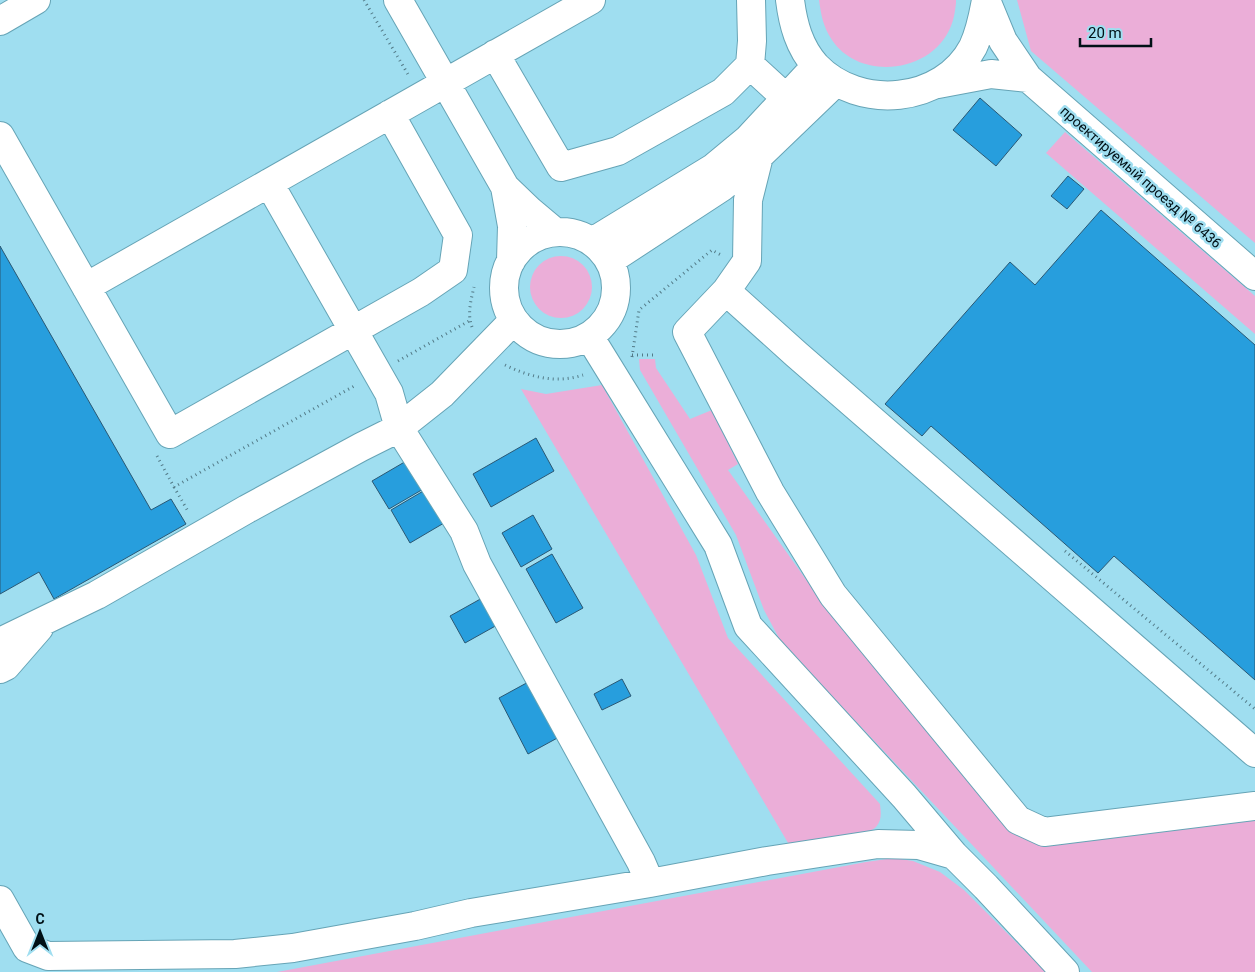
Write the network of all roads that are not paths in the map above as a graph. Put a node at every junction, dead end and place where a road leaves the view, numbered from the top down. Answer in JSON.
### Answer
{"nodes":[{"id":1,"x":36,"y":0,"type":"edge"},
{"id":2,"x":398,"y":0,"type":"edge"},
{"id":3,"x":590,"y":0,"type":"edge"},
{"id":4,"x":751,"y":0,"type":"edge"},
{"id":5,"x":790,"y":0,"type":"edge"},
{"id":6,"x":986,"y":0,"type":"edge"},
{"id":7,"x":0,"y":21,"type":"edge"},
{"id":8,"x":495,"y":54,"type":"junction"},
{"id":9,"x":750,"y":65,"type":"junction"},
{"id":10,"x":826,"y":74,"type":"junction"},
{"id":11,"x":1028,"y":78,"type":"junction"},
{"id":12,"x":446,"y":82,"type":"junction"},
{"id":13,"x":935,"y":84,"type":"junction"},
{"id":14,"x":785,"y":97,"type":"junction"},
{"id":15,"x":390,"y":114,"type":"junction"},
{"id":16,"x":0,"y":136,"type":"edge"},
{"id":17,"x":760,"y":156,"type":"junction"},
{"id":18,"x":269,"y":183,"type":"junction"},
{"id":19,"x":505,"y":187,"type":"junction"},
{"id":20,"x":722,"y":187,"type":"junction"},
{"id":21,"x":748,"y":200,"type":"junction"},
{"id":22,"x":555,"y":232,"type":"junction"},
{"id":23,"x":600,"y":251,"type":"junction"},
{"id":24,"x":511,"y":261,"type":"junction"},
{"id":25,"x":1255,"y":276,"type":"edge"},
{"id":26,"x":86,"y":287,"type":"junction"},
{"id":27,"x":726,"y":291,"type":"junction"},
{"id":28,"x":514,"y":320,"type":"junction"},
{"id":29,"x":353,"y":330,"type":"junction"},
{"id":30,"x":589,"y":336,"type":"junction"},
{"id":31,"x":399,"y":428,"type":"junction"},
{"id":32,"x":45,"y":621,"type":"junction"},
{"id":33,"x":0,"y":642,"type":"edge"},
{"id":34,"x":0,"y":669,"type":"edge"},
{"id":35,"x":1255,"y":753,"type":"edge"},
{"id":36,"x":904,"y":796,"type":"junction"},
{"id":37,"x":1255,"y":806,"type":"edge"},
{"id":38,"x":878,"y":844,"type":"junction"},
{"id":39,"x":954,"y":855,"type":"junction"},
{"id":40,"x":650,"y":883,"type":"junction"},
{"id":41,"x":0,"y":900,"type":"edge"},
{"id":42,"x":235,"y":954,"type":"junction"},
{"id":43,"x":189,"y":972,"type":"edge"},
{"id":44,"x":1065,"y":972,"type":"edge"}],
"edges":[{"from":1,"to":7,"type":"street"},
{"from":2,"to":12,"type":"street"},
{"from":3,"to":8,"type":"street"},
{"from":4,"to":9,"type":"street"},
{"from":5,"to":10,"type":"street"},
{"from":6,"to":11,"type":"street","name":"проектируемый проезд № 6436"},
{"from":6,"to":13,"type":"street"},
{"from":8,"to":9,"type":"street"},
{"from":8,"to":12,"type":"street"},
{"from":9,"to":14,"type":"street"},
{"from":10,"to":13,"type":"street"},
{"from":10,"to":14,"type":"street"},
{"from":10,"to":17,"type":"street"},
{"from":11,"to":13,"type":"street"},
{"from":11,"to":25,"type":"street","name":"проектируемый проезд № 6436"},
{"from":12,"to":15,"type":"street"},
{"from":12,"to":19,"type":"street"},
{"from":14,"to":23,"type":"street"},
{"from":15,"to":18,"type":"street"},
{"from":15,"to":29,"type":"street"},
{"from":16,"to":26,"type":"street"},
{"from":17,"to":20,"type":"street"},
{"from":17,"to":21,"type":"street"},
{"from":18,"to":26,"type":"street"},
{"from":18,"to":29,"type":"street"},
{"from":19,"to":22,"type":"street"},
{"from":19,"to":24,"type":"street"},
{"from":20,"to":21,"type":"street"},
{"from":20,"to":23,"type":"street"},
{"from":21,"to":27,"type":"street"},
{"from":22,"to":23,"type":"street"},
{"from":22,"to":24,"type":"street"},
{"from":23,"to":30,"type":"street"},
{"from":24,"to":28,"type":"street"},
{"from":26,"to":29,"type":"street"},
{"from":27,"to":35,"type":"street"},
{"from":27,"to":37,"type":"street"},
{"from":28,"to":30,"type":"street"},
{"from":28,"to":31,"type":"street"},
{"from":29,"to":31,"type":"street"},
{"from":30,"to":36,"type":"street"},
{"from":31,"to":32,"type":"street"},
{"from":31,"to":40,"type":"street"},
{"from":32,"to":33,"type":"street"},
{"from":32,"to":34,"type":"street"},
{"from":36,"to":38,"type":"street"},
{"from":36,"to":39,"type":"street"},
{"from":38,"to":39,"type":"street"},
{"from":38,"to":40,"type":"street"},
{"from":39,"to":44,"type":"street"},
{"from":40,"to":42,"type":"street"},
{"from":41,"to":42,"type":"street"},
{"from":42,"to":43,"type":"street"}]}
